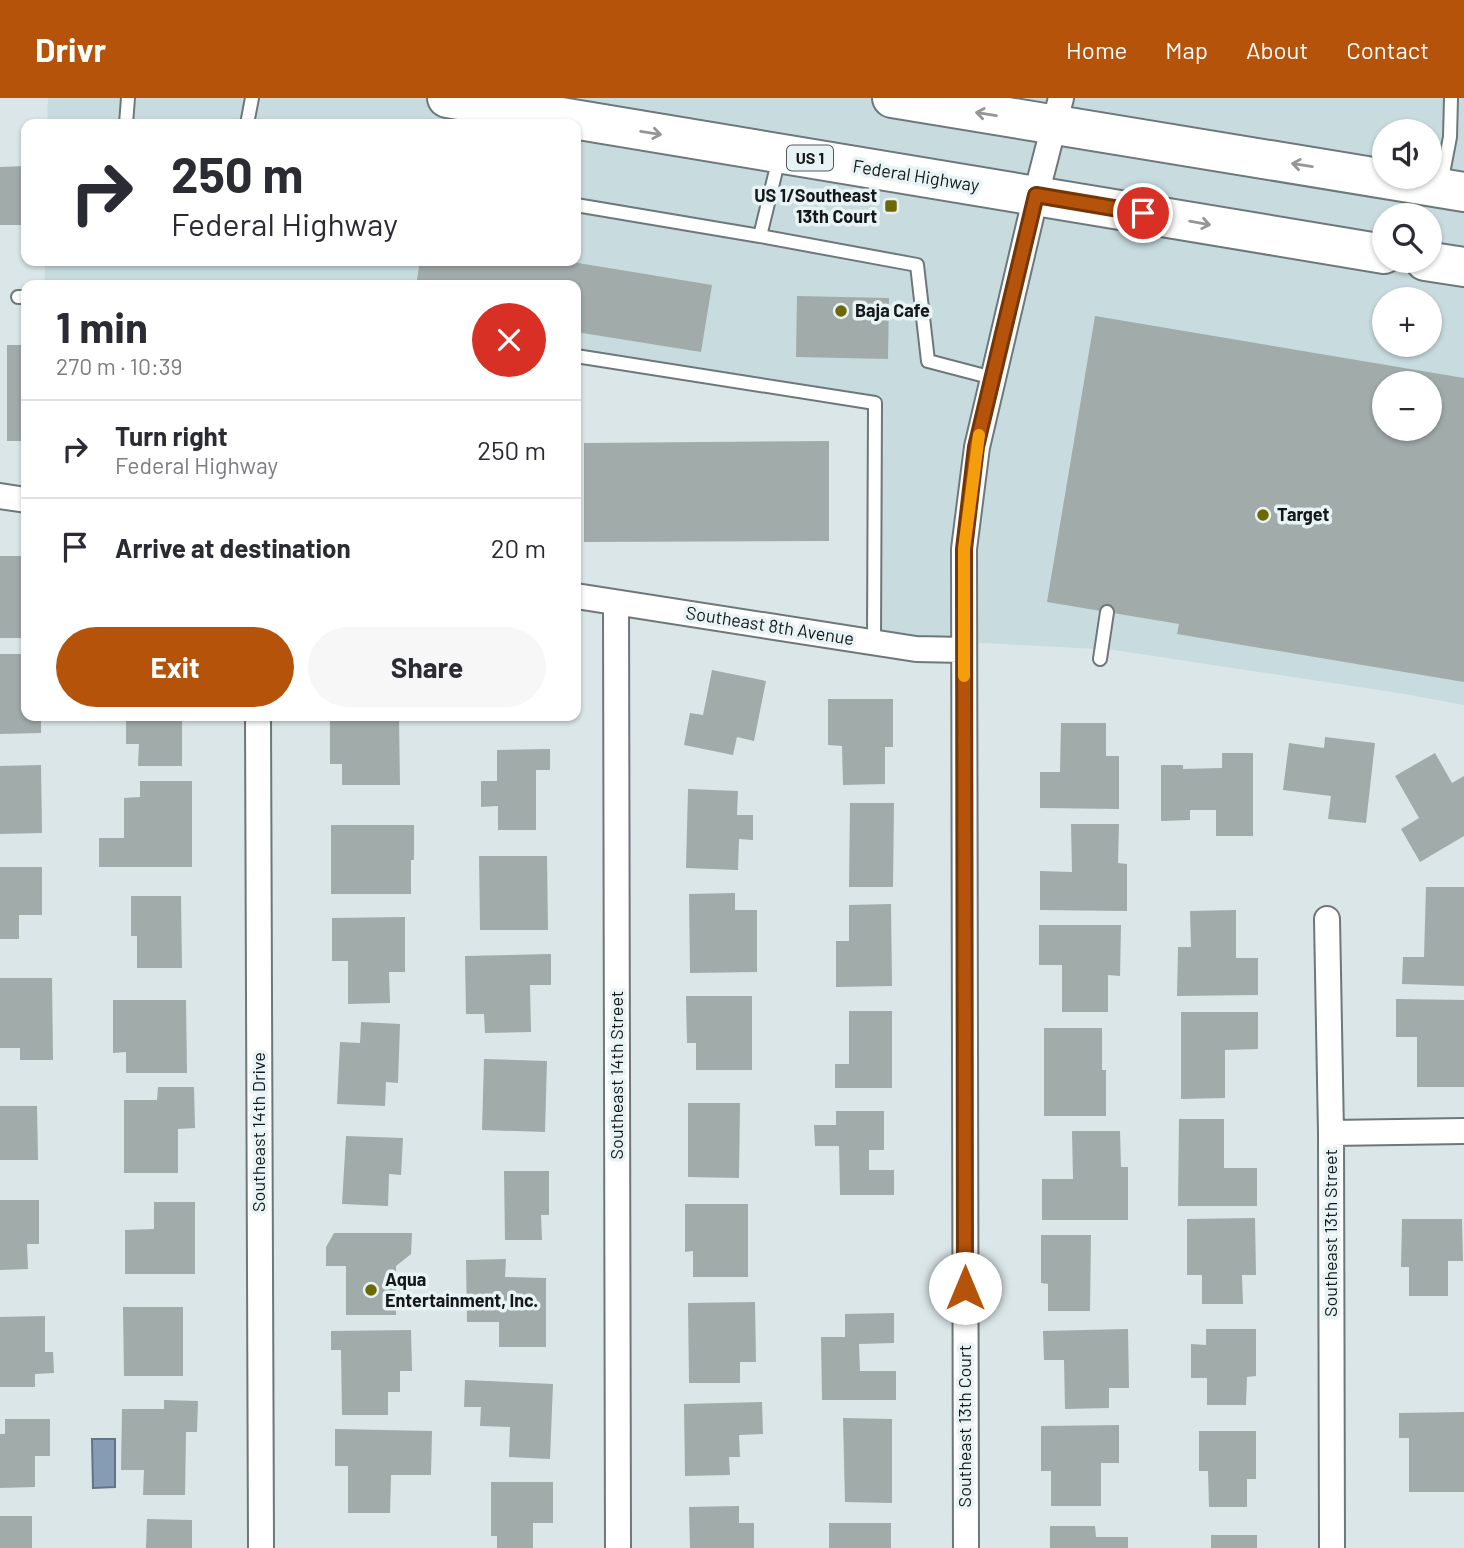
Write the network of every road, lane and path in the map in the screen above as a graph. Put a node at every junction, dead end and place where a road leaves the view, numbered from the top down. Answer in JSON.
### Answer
{"nodes":[{"id":1,"x":128,"y":98,"type":"edge"},
{"id":2,"x":252,"y":98,"type":"edge"},
{"id":3,"x":892,"y":98,"type":"edge"},
{"id":4,"x":1451,"y":98,"type":"edge"},
{"id":5,"x":456,"y":104,"type":"edge"},
{"id":6,"x":1058,"y":111,"type":"edge"},
{"id":7,"x":126,"y":119,"type":"edge"},
{"id":8,"x":248,"y":119,"type":"edge"},
{"id":9,"x":554,"y":119,"type":"edge"},
{"id":10,"x":581,"y":123,"type":"edge"},
{"id":11,"x":781,"y":154,"type":"junction"},
{"id":12,"x":1452,"y":190,"type":"edge"},
{"id":13,"x":1036,"y":195,"type":"junction"},
{"id":14,"x":581,"y":206,"type":"edge"},
{"id":15,"x":760,"y":236,"type":"junction"},
{"id":16,"x":1372,"y":252,"type":"edge"},
{"id":17,"x":1442,"y":264,"type":"edge"},
{"id":18,"x":1464,"y":267,"type":"edge"},
{"id":19,"x":581,"y":357,"type":"edge"},
{"id":20,"x":993,"y":378,"type":"junction"},
{"id":21,"x":0,"y":496,"type":"edge"},
{"id":22,"x":21,"y":499,"type":"edge"},
{"id":23,"x":581,"y":597,"type":"edge"},
{"id":24,"x":616,"y":603,"type":"junction"},
{"id":25,"x":1107,"y":612,"type":"dead end"},
{"id":26,"x":874,"y":642,"type":"junction"},
{"id":27,"x":964,"y":650,"type":"junction"},
{"id":28,"x":1100,"y":659,"type":"dead end"},
{"id":29,"x":258,"y":721,"type":"edge"},
{"id":30,"x":1327,"y":919,"type":"dead end"},
{"id":31,"x":1464,"y":1131,"type":"edge"},
{"id":32,"x":1331,"y":1133,"type":"junction"},
{"id":33,"x":261,"y":1548,"type":"edge"},
{"id":34,"x":618,"y":1548,"type":"edge"},
{"id":35,"x":966,"y":1548,"type":"edge"},
{"id":36,"x":1332,"y":1548,"type":"edge"}],
"edges":[{"from":1,"to":7,"type":"lane"},
{"from":2,"to":8,"type":"lane"},
{"from":6,"to":3,"type":"main road","one_way":true},
{"from":4,"to":12,"type":"lane"},
{"from":5,"to":9,"type":"main road","name":"Federal Highway","number":"US 1","one_way":true},
{"from":12,"to":6,"type":"main road","one_way":true},
{"from":6,"to":13,"type":"street","name":"Southeast 13th Court"},
{"from":10,"to":11,"type":"main road","name":"Federal Highway","number":"US 1","one_way":true},
{"from":11,"to":13,"type":"main road","name":"Federal Highway","number":"US 1"},
{"from":11,"to":15,"type":"lane"},
{"from":13,"to":16,"type":"main road","name":"Federal Highway","number":"US 1","one_way":true},
{"from":13,"to":20,"type":"street","name":"Southeast 13th Court"},
{"from":14,"to":15,"type":"lane"},
{"from":15,"to":20,"type":"lane"},
{"from":17,"to":18,"type":"main road"},
{"from":19,"to":26,"type":"lane"},
{"from":20,"to":27,"type":"street","name":"Southeast 13th Court"},
{"from":21,"to":22,"type":"street"},
{"from":23,"to":24,"type":"street","name":"Southeast 8th Avenue"},
{"from":24,"to":26,"type":"street","name":"Southeast 8th Avenue"},
{"from":24,"to":34,"type":"street","name":"Southeast 14th Street"},
{"from":25,"to":28,"type":"lane"},
{"from":26,"to":27,"type":"street","name":"Southeast 8th Avenue"},
{"from":27,"to":35,"type":"street","name":"Southeast 13th Court"},
{"from":29,"to":33,"type":"street","name":"Southeast 14th Drive"},
{"from":30,"to":32,"type":"street","name":"Southeast 13th Street"},
{"from":31,"to":32,"type":"street"},
{"from":32,"to":36,"type":"street","name":"Southeast 13th Street"}]}
